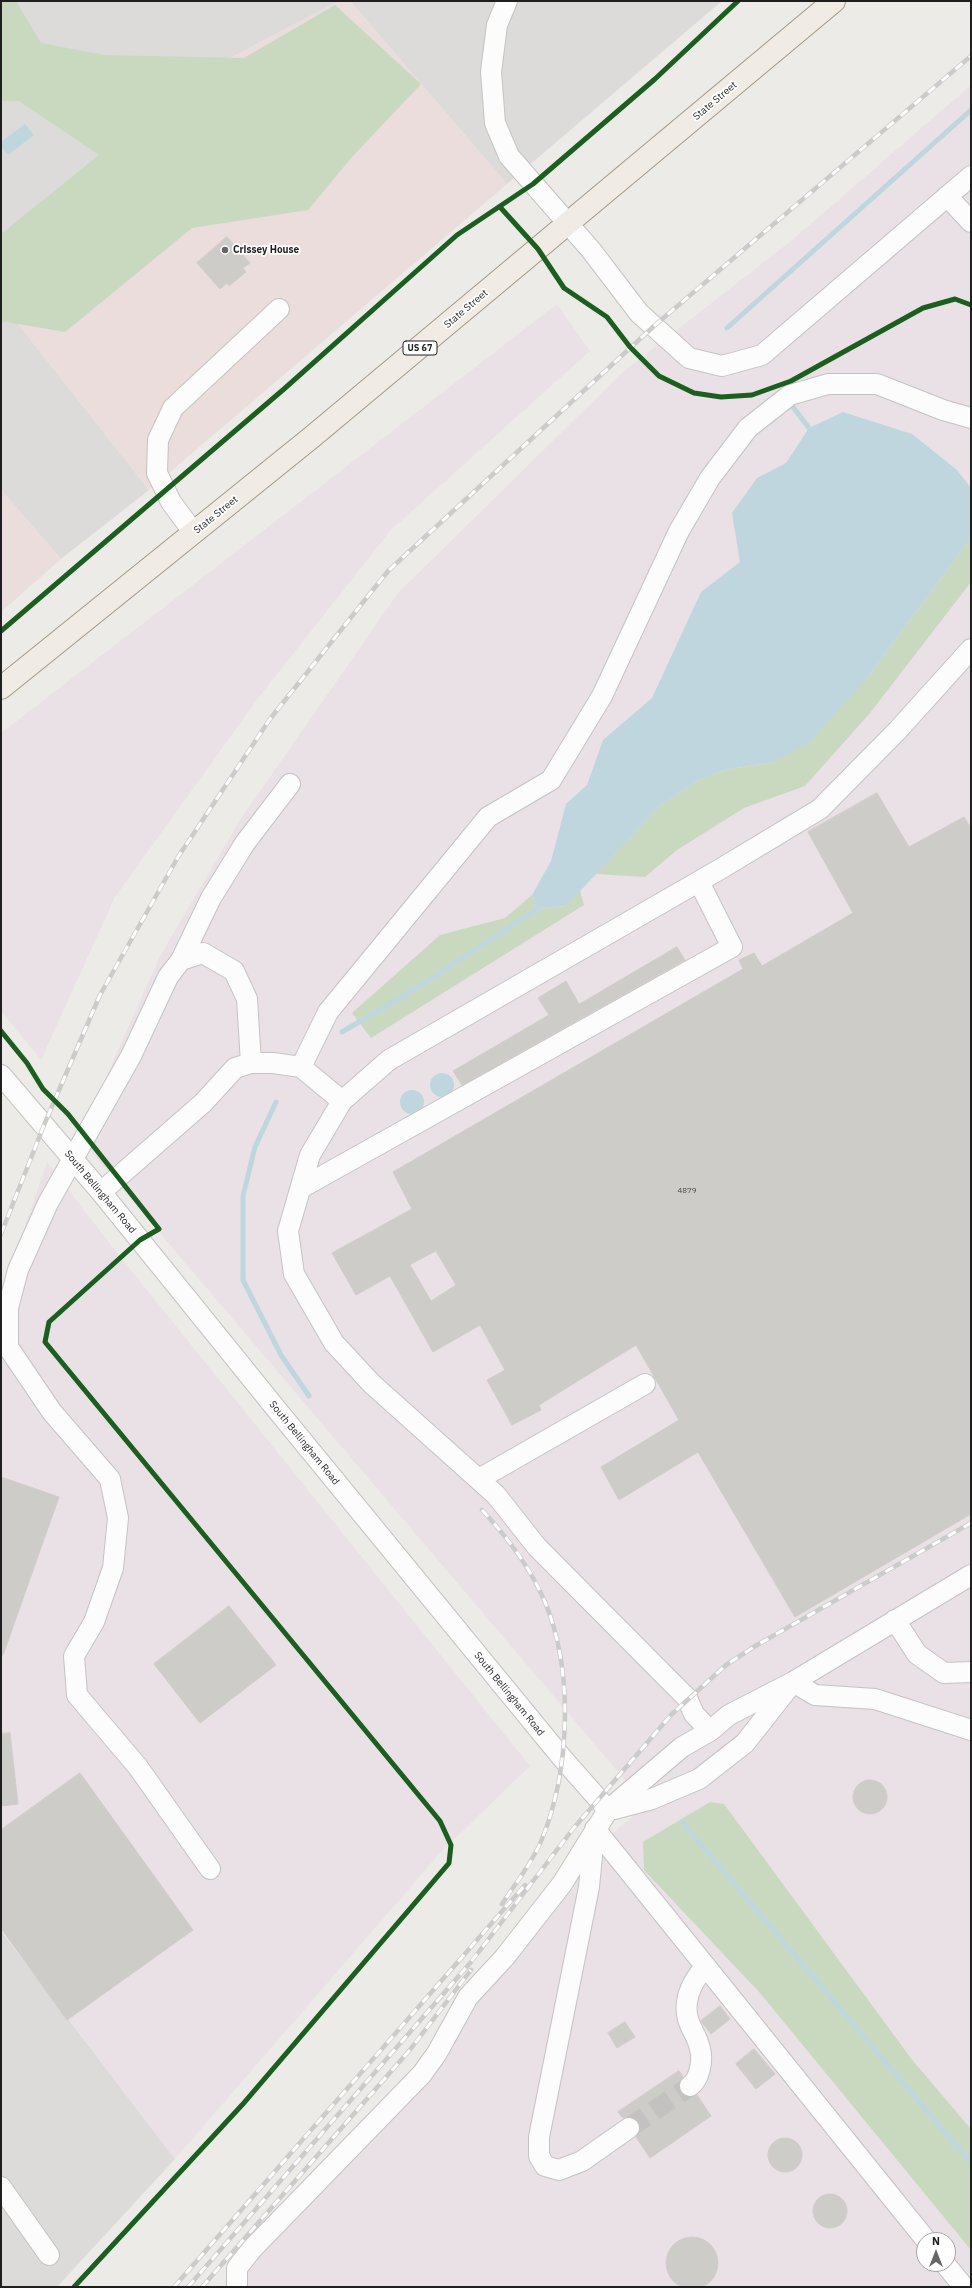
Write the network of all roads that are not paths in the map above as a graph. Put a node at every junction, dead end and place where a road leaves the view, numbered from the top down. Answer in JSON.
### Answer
{"nodes":[{"id":1,"x":507,"y":1,"type":"edge"},
{"id":2,"x":834,"y":1,"type":"edge"},
{"id":3,"x":971,"y":176,"type":"edge"},
{"id":4,"x":947,"y":196,"type":"junction"},
{"id":5,"x":971,"y":222,"type":"edge"},
{"id":6,"x":568,"y":224,"type":"junction"},
{"id":7,"x":278,"y":309,"type":"dead end"},
{"id":8,"x":971,"y":418,"type":"edge"},
{"id":9,"x":194,"y":533,"type":"junction"},
{"id":10,"x":971,"y":649,"type":"edge"},
{"id":11,"x":2,"y":685,"type":"edge"},
{"id":12,"x":290,"y":784,"type":"dead end"},
{"id":13,"x":698,"y":882,"type":"junction"},
{"id":14,"x":181,"y":960,"type":"junction"},
{"id":15,"x":251,"y":1064,"type":"junction"},
{"id":16,"x":301,"y":1067,"type":"junction"},
{"id":17,"x":1,"y":1075,"type":"edge"},
{"id":18,"x":342,"y":1101,"type":"junction"},
{"id":19,"x":73,"y":1159,"type":"junction"},
{"id":20,"x":301,"y":1188,"type":"junction"},
{"id":21,"x":101,"y":1192,"type":"junction"},
{"id":22,"x":645,"y":1384,"type":"dead end"},
{"id":23,"x":479,"y":1479,"type":"junction"},
{"id":24,"x":971,"y":1575,"type":"edge"},
{"id":25,"x":895,"y":1620,"type":"junction"},
{"id":26,"x":971,"y":1672,"type":"edge"},
{"id":27,"x":793,"y":1682,"type":"junction"},
{"id":28,"x":971,"y":1730,"type":"edge"},
{"id":29,"x":710,"y":1731,"type":"junction"},
{"id":30,"x":608,"y":1810,"type":"junction"},
{"id":31,"x":595,"y":1829,"type":"junction"},
{"id":32,"x":210,"y":1869,"type":"dead end"},
{"id":33,"x":705,"y":1966,"type":"junction"},
{"id":34,"x":690,"y":2086,"type":"tunnel mouth"},
{"id":35,"x":630,"y":2128,"type":"tunnel mouth"},
{"id":36,"x":1,"y":2187,"type":"edge"},
{"id":37,"x":920,"y":2232,"type":"edge"},
{"id":38,"x":49,"y":2255,"type":"dead end"},
{"id":39,"x":952,"y":2272,"type":"edge"},
{"id":40,"x":237,"y":2287,"type":"edge"},
{"id":41,"x":964,"y":2287,"type":"edge"}],
"edges":[{"from":1,"to":6,"type":"street"},
{"from":2,"to":6,"type":"main road","name":"State Street","number":"US 67"},
{"from":3,"to":4,"type":"street"},
{"from":4,"to":5,"type":"street"},
{"from":4,"to":6,"type":"street"},
{"from":6,"to":9,"type":"main road","name":"State Street","number":"US 67"},
{"from":7,"to":9,"type":"street"},
{"from":8,"to":16,"type":"street"},
{"from":9,"to":11,"type":"main road","name":"State Street","number":"US 67"},
{"from":10,"to":13,"type":"street"},
{"from":12,"to":14,"type":"street"},
{"from":13,"to":18,"type":"street"},
{"from":13,"to":20,"type":"street"},
{"from":14,"to":15,"type":"street"},
{"from":14,"to":19,"type":"street"},
{"from":15,"to":16,"type":"street"},
{"from":15,"to":21,"type":"street"},
{"from":16,"to":18,"type":"street"},
{"from":17,"to":19,"type":"street","name":"South Bellingham Road"},
{"from":18,"to":20,"type":"street"},
{"from":19,"to":21,"type":"street","name":"South Bellingham Road"},
{"from":19,"to":32,"type":"street"},
{"from":20,"to":23,"type":"street"},
{"from":21,"to":30,"type":"street","name":"South Bellingham Road"},
{"from":22,"to":23,"type":"street"},
{"from":23,"to":29,"type":"street"},
{"from":24,"to":25,"type":"street"},
{"from":25,"to":26,"type":"street"},
{"from":25,"to":27,"type":"street"},
{"from":27,"to":28,"type":"street"},
{"from":27,"to":29,"type":"street"},
{"from":27,"to":30,"type":"street"},
{"from":29,"to":30,"type":"street"},
{"from":30,"to":31,"type":"street"},
{"from":31,"to":33,"type":"street"},
{"from":31,"to":35,"type":"street"},
{"from":31,"to":40,"type":"street"},
{"from":33,"to":34,"type":"street"},
{"from":33,"to":37,"type":"street"},
{"from":36,"to":38,"type":"street"},
{"from":39,"to":41,"type":"street"}]}
